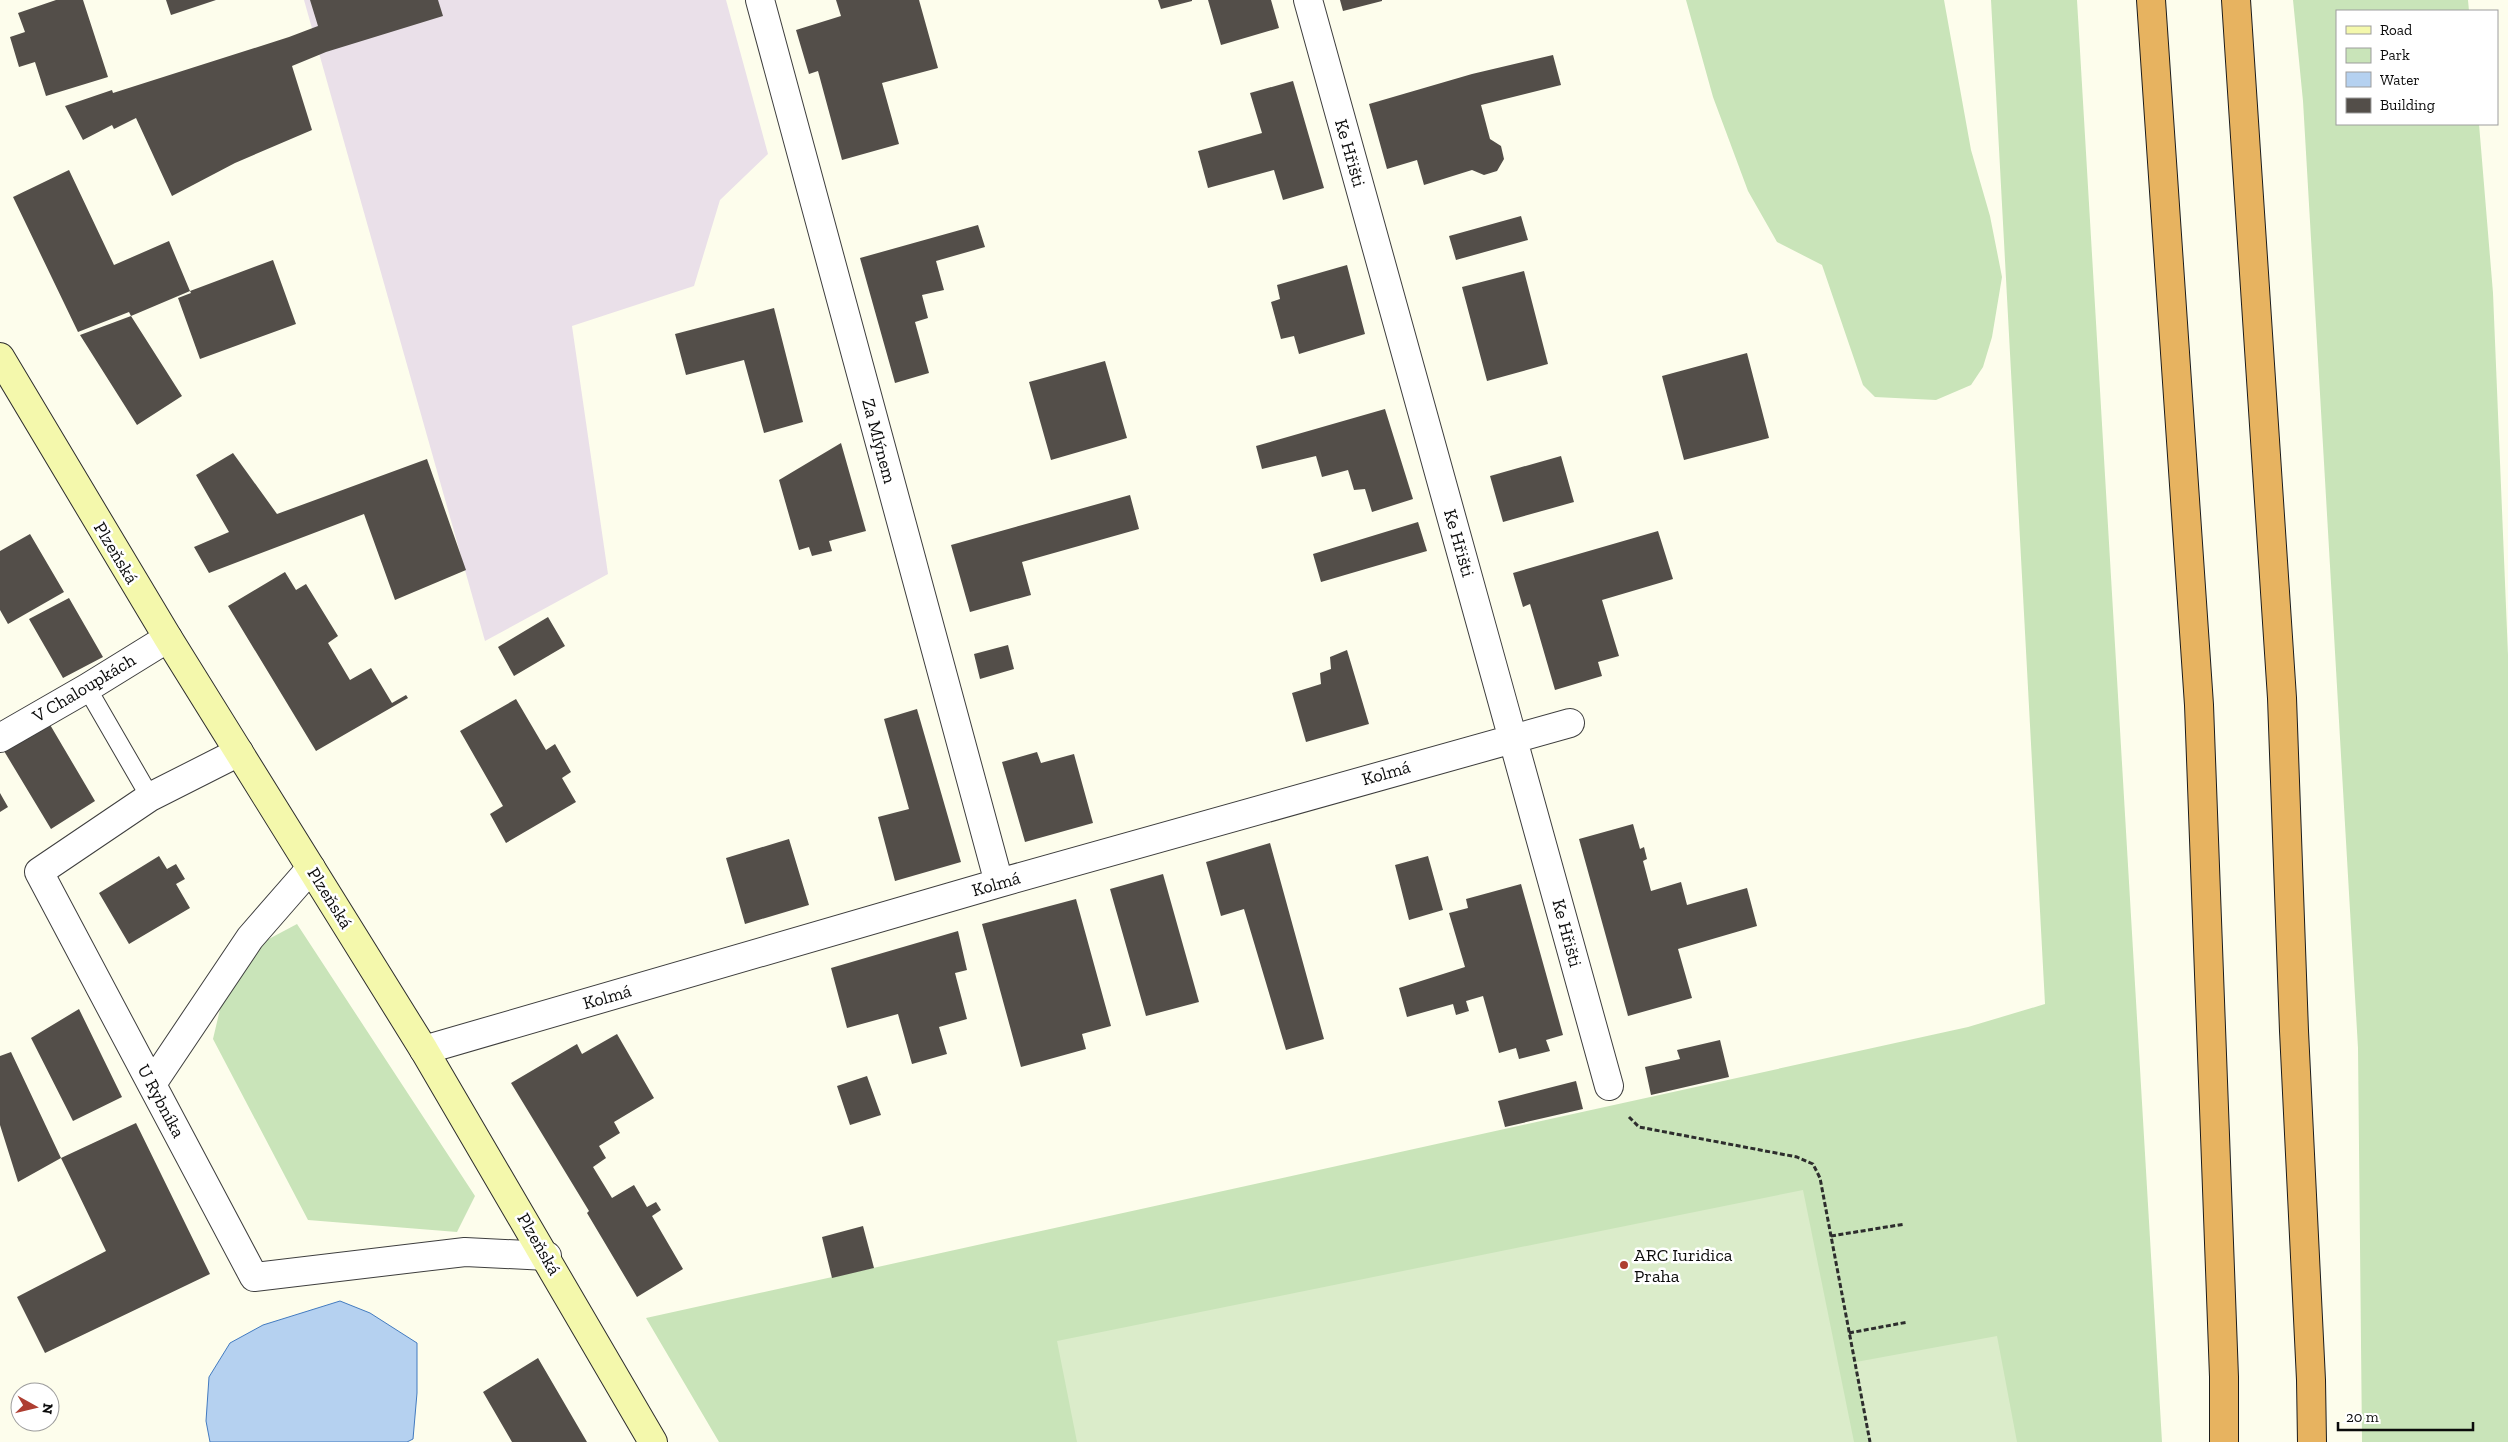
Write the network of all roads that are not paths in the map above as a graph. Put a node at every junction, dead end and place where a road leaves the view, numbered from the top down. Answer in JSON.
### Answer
{"nodes":[{"id":1,"x":760,"y":0,"type":"edge"},
{"id":2,"x":1308,"y":0,"type":"edge"},
{"id":3,"x":2151,"y":0,"type":"edge"},
{"id":4,"x":2236,"y":0,"type":"edge"},
{"id":5,"x":0,"y":357,"type":"edge"},
{"id":6,"x":168,"y":638,"type":"junction"},
{"id":7,"x":87,"y":688,"type":"junction"},
{"id":8,"x":1570,"y":723,"type":"dead end"},
{"id":9,"x":1513,"y":737,"type":"junction"},
{"id":10,"x":0,"y":738,"type":"edge"},
{"id":11,"x":239,"y":752,"type":"junction"},
{"id":12,"x":150,"y":798,"type":"junction"},
{"id":13,"x":311,"y":868,"type":"junction"},
{"id":14,"x":999,"y":883,"type":"junction"},
{"id":15,"x":424,"y":1050,"type":"junction"},
{"id":16,"x":152,"y":1084,"type":"junction"},
{"id":17,"x":1609,"y":1086,"type":"road end"},
{"id":18,"x":547,"y":1256,"type":"junction"},
{"id":19,"x":653,"y":1442,"type":"edge"},
{"id":20,"x":2224,"y":1442,"type":"edge"},
{"id":21,"x":2312,"y":1442,"type":"edge"}],
"edges":[{"from":1,"to":14,"type":"street","name":"Za Mlýnem"},
{"from":2,"to":9,"type":"street","name":"Ke Hřišti"},
{"from":3,"to":20,"type":"highway"},
{"from":4,"to":21,"type":"highway"},
{"from":5,"to":6,"type":"main road","name":"Plzeňská"},
{"from":6,"to":7,"type":"street","name":"V Chaloupkách"},
{"from":6,"to":11,"type":"main road","name":"Plzeňská"},
{"from":7,"to":10,"type":"street","name":"V Chaloupkách"},
{"from":7,"to":12,"type":"lane"},
{"from":8,"to":9,"type":"street","name":"Kolmá"},
{"from":9,"to":14,"type":"street","name":"Kolmá"},
{"from":9,"to":17,"type":"street","name":"Ke Hřišti"},
{"from":11,"to":12,"type":"street","name":"U Rybníka"},
{"from":11,"to":13,"type":"main road","name":"Plzeňská"},
{"from":12,"to":16,"type":"street","name":"U Rybníka"},
{"from":13,"to":15,"type":"main road","name":"Plzeňská"},
{"from":13,"to":16,"type":"street"},
{"from":14,"to":15,"type":"street","name":"Kolmá"},
{"from":15,"to":18,"type":"main road","name":"Plzeňská"},
{"from":16,"to":18,"type":"street","name":"U Rybníka"},
{"from":18,"to":19,"type":"main road","name":"Plzeňská"}]}
